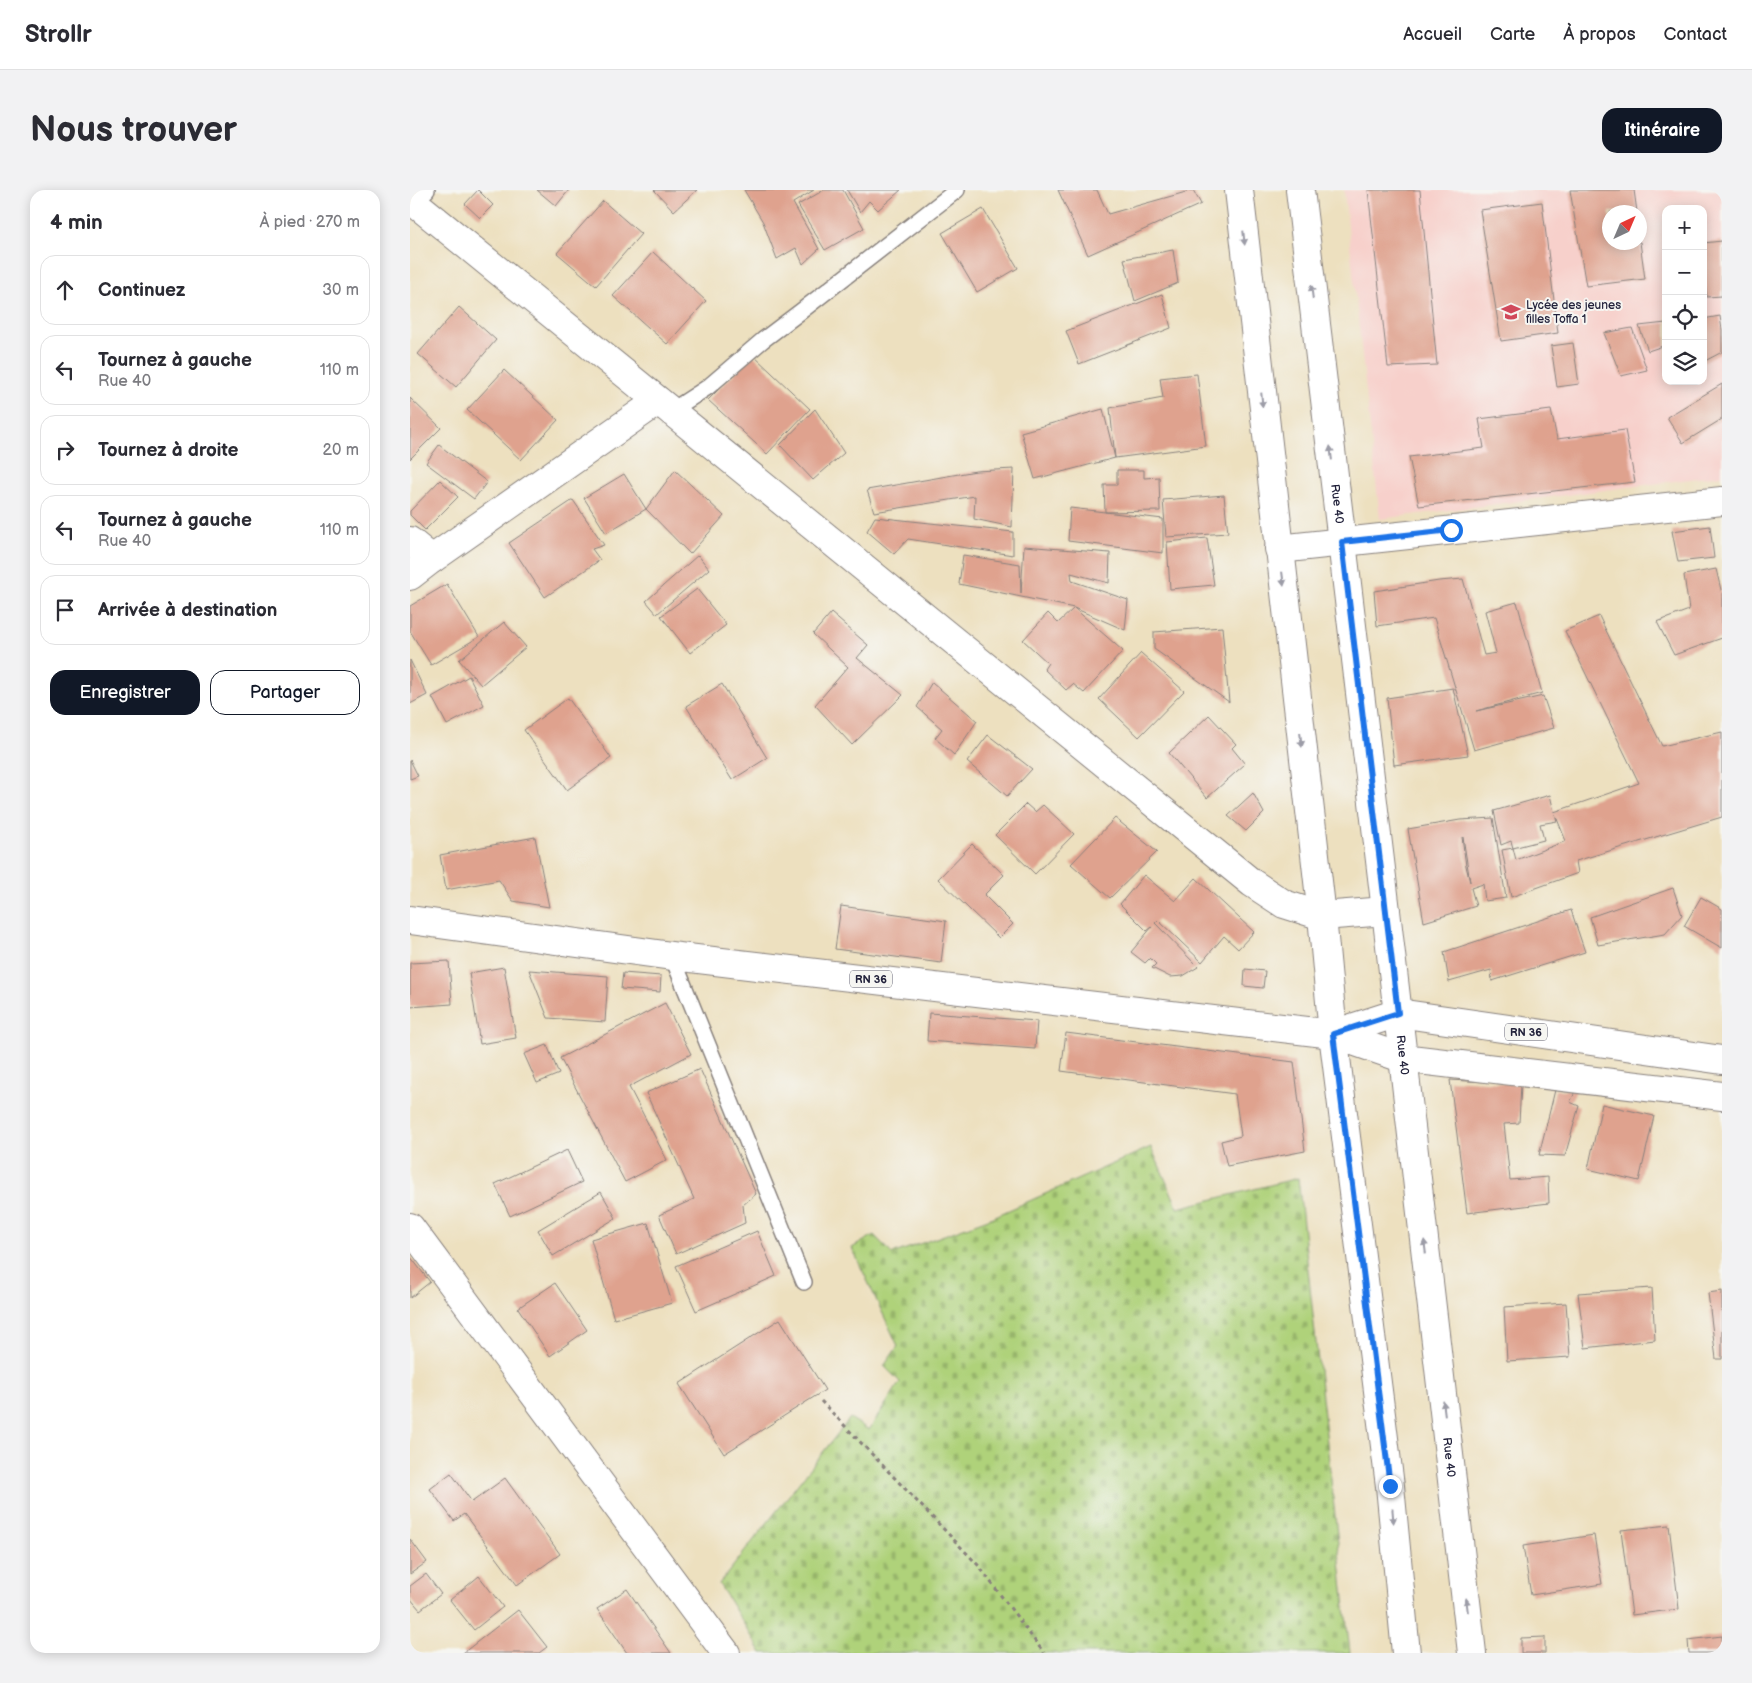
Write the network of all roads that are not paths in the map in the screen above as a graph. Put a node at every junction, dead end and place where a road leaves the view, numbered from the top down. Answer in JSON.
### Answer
{"nodes":[{"id":1,"x":957,"y":190,"type":"edge"},
{"id":2,"x":1239,"y":190,"type":"edge"},
{"id":3,"x":1300,"y":190,"type":"edge"},
{"id":4,"x":417,"y":197,"type":"edge"},
{"id":5,"x":664,"y":406,"type":"junction"},
{"id":6,"x":1722,"y":501,"type":"edge"},
{"id":7,"x":410,"y":541,"type":"edge"},
{"id":8,"x":1342,"y":542,"type":"junction"},
{"id":9,"x":1279,"y":549,"type":"junction"},
{"id":10,"x":432,"y":559,"type":"junction"},
{"id":11,"x":410,"y":576,"type":"edge"},
{"id":12,"x":1386,"y":912,"type":"junction"},
{"id":13,"x":1322,"y":916,"type":"junction"},
{"id":14,"x":410,"y":920,"type":"edge"},
{"id":15,"x":672,"y":956,"type":"junction"},
{"id":16,"x":1398,"y":1013,"type":"junction"},
{"id":17,"x":1333,"y":1034,"type":"junction"},
{"id":18,"x":1402,"y":1058,"type":"junction"},
{"id":19,"x":1722,"y":1060,"type":"edge"},
{"id":20,"x":1722,"y":1096,"type":"edge"},
{"id":21,"x":410,"y":1227,"type":"edge"},
{"id":22,"x":804,"y":1282,"type":"dead end"},
{"id":23,"x":726,"y":1653,"type":"edge"},
{"id":24,"x":1406,"y":1653,"type":"edge"},
{"id":25,"x":1472,"y":1653,"type":"edge"}],
"edges":[{"from":1,"to":5,"type":"lane"},
{"from":2,"to":9,"type":"main road","one_way":true},
{"from":8,"to":3,"type":"main road","name":"Rue 40","one_way":true},
{"from":4,"to":5,"type":"main road"},
{"from":5,"to":10,"type":"main road"},
{"from":5,"to":13,"type":"main road"},
{"from":6,"to":8,"type":"main road"},
{"from":7,"to":10,"type":"main road"},
{"from":8,"to":9,"type":"main road"},
{"from":8,"to":12,"type":"main road","name":"Rue 40"},
{"from":9,"to":13,"type":"main road","one_way":true},
{"from":10,"to":11,"type":"main road"},
{"from":12,"to":13,"type":"main road"},
{"from":12,"to":16,"type":"main road","name":"Rue 40"},
{"from":13,"to":17,"type":"main road"},
{"from":14,"to":15,"type":"main road","number":"RN 36"},
{"from":15,"to":17,"type":"main road","number":"RN 36"},
{"from":15,"to":22,"type":"lane"},
{"from":16,"to":17,"type":"main road","number":"RN 36"},
{"from":16,"to":18,"type":"main road","name":"Rue 40"},
{"from":16,"to":19,"type":"main road","number":"RN 36"},
{"from":17,"to":18,"type":"main road","number":"RN 36"},
{"from":17,"to":24,"type":"main road","one_way":true},
{"from":18,"to":20,"type":"main road","number":"RN 36"},
{"from":25,"to":18,"type":"main road","name":"Rue 40","one_way":true},
{"from":21,"to":23,"type":"main road"}]}
